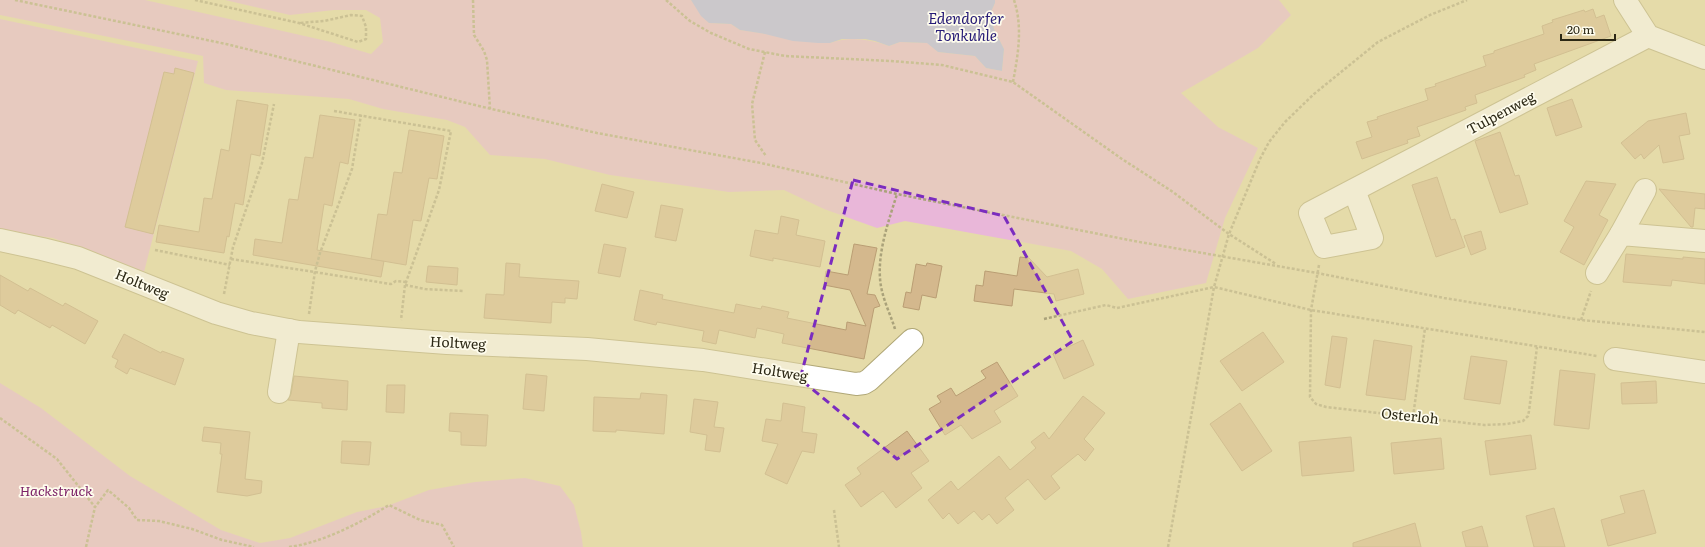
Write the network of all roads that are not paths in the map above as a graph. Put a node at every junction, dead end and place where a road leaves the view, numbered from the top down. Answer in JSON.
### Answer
{"nodes":[{"id":1,"x":1625,"y":0,"type":"edge"},
{"id":2,"x":1648,"y":36,"type":"junction"},
{"id":3,"x":1705,"y":58,"type":"edge"},
{"id":4,"x":1354,"y":190,"type":"junction"},
{"id":5,"x":1645,"y":190,"type":"dead end"},
{"id":6,"x":1621,"y":234,"type":"junction"},
{"id":7,"x":0,"y":240,"type":"edge"},
{"id":8,"x":1705,"y":241,"type":"edge"},
{"id":9,"x":1597,"y":273,"type":"road end"},
{"id":10,"x":298,"y":331,"type":"junction"},
{"id":11,"x":907,"y":345,"type":"road end"},
{"id":12,"x":1615,"y":360,"type":"road end"},
{"id":13,"x":1705,"y":372,"type":"edge"},
{"id":14,"x":279,"y":392,"type":"dead end"}],
"edges":[{"from":1,"to":2,"type":"street"},
{"from":2,"to":3,"type":"street"},
{"from":2,"to":4,"type":"street","name":"Tulpenweg"},
{"from":4,"to":4,"type":"street","name":"Tulpenweg"},
{"from":5,"to":6,"type":"street"},
{"from":6,"to":8,"type":"street"},
{"from":6,"to":9,"type":"street"},
{"from":7,"to":10,"type":"street","name":"Holtweg"},
{"from":10,"to":11,"type":"street","name":"Holtweg"},
{"from":10,"to":14,"type":"street"},
{"from":12,"to":13,"type":"street"}]}
